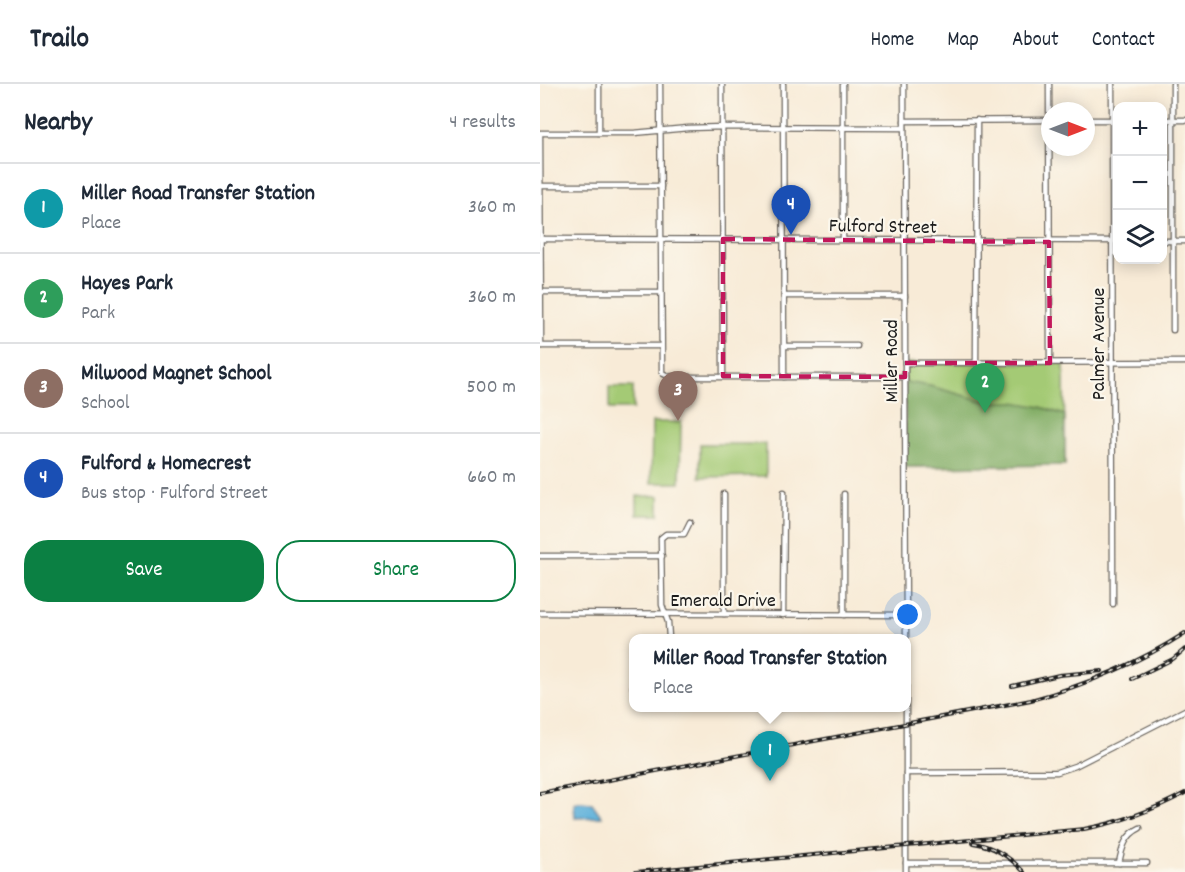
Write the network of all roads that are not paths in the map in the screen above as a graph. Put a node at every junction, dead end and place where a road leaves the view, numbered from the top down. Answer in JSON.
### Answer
{"nodes":[{"id":1,"x":600,"y":84,"type":"edge"},
{"id":2,"x":660,"y":84,"type":"edge"},
{"id":3,"x":722,"y":84,"type":"edge"},
{"id":4,"x":783,"y":84,"type":"edge"},
{"id":5,"x":843,"y":84,"type":"edge"},
{"id":6,"x":904,"y":84,"type":"edge"},
{"id":7,"x":1049,"y":84,"type":"edge"},
{"id":8,"x":1112,"y":84,"type":"edge"},
{"id":9,"x":1173,"y":84,"type":"edge"},
{"id":10,"x":1050,"y":102,"type":"edge"},
{"id":11,"x":1114,"y":102,"type":"edge"},
{"id":12,"x":977,"y":120,"type":"junction"},
{"id":13,"x":1041,"y":120,"type":"edge"},
{"id":14,"x":1095,"y":120,"type":"edge"},
{"id":15,"x":1113,"y":120,"type":"edge"},
{"id":16,"x":1167,"y":120,"type":"edge"},
{"id":17,"x":1173,"y":120,"type":"junction"},
{"id":18,"x":1185,"y":120,"type":"edge"},
{"id":19,"x":904,"y":121,"type":"junction"},
{"id":20,"x":723,"y":127,"type":"junction"},
{"id":21,"x":783,"y":127,"type":"junction"},
{"id":22,"x":843,"y":128,"type":"junction"},
{"id":23,"x":904,"y":128,"type":"junction"},
{"id":24,"x":661,"y":130,"type":"junction"},
{"id":25,"x":599,"y":133,"type":"junction"},
{"id":26,"x":540,"y":134,"type":"edge"},
{"id":27,"x":1050,"y":156,"type":"edge"},
{"id":28,"x":1115,"y":156,"type":"edge"},
{"id":29,"x":541,"y":186,"type":"edge"},
{"id":30,"x":661,"y":186,"type":"junction"},
{"id":31,"x":1114,"y":210,"type":"edge"},
{"id":32,"x":541,"y":239,"type":"edge"},
{"id":33,"x":662,"y":239,"type":"junction"},
{"id":34,"x":723,"y":239,"type":"junction"},
{"id":35,"x":783,"y":239,"type":"junction"},
{"id":36,"x":843,"y":239,"type":"junction"},
{"id":37,"x":905,"y":240,"type":"junction"},
{"id":38,"x":977,"y":241,"type":"junction"},
{"id":39,"x":1113,"y":241,"type":"edge"},
{"id":40,"x":1167,"y":241,"type":"edge"},
{"id":41,"x":1173,"y":241,"type":"junction"},
{"id":42,"x":1185,"y":241,"type":"edge"},
{"id":43,"x":1049,"y":242,"type":"junction"},
{"id":44,"x":1114,"y":264,"type":"edge"},
{"id":45,"x":541,"y":292,"type":"edge"},
{"id":46,"x":661,"y":292,"type":"junction"},
{"id":47,"x":784,"y":296,"type":"junction"},
{"id":48,"x":905,"y":296,"type":"junction"},
{"id":49,"x":1173,"y":330,"type":"dead end"},
{"id":50,"x":541,"y":346,"type":"edge"},
{"id":51,"x":661,"y":346,"type":"junction"},
{"id":52,"x":784,"y":346,"type":"junction"},
{"id":53,"x":857,"y":346,"type":"dead end"},
{"id":54,"x":1112,"y":362,"type":"junction"},
{"id":55,"x":1185,"y":362,"type":"edge"},
{"id":56,"x":905,"y":363,"type":"junction"},
{"id":57,"x":976,"y":363,"type":"junction"},
{"id":58,"x":1050,"y":363,"type":"junction"},
{"id":59,"x":723,"y":376,"type":"junction"},
{"id":60,"x":784,"y":377,"type":"junction"},
{"id":61,"x":905,"y":377,"type":"junction"},
{"id":62,"x":784,"y":492,"type":"dead end"},
{"id":63,"x":724,"y":494,"type":"dead end"},
{"id":64,"x":844,"y":494,"type":"dead end"},
{"id":65,"x":690,"y":522,"type":"dead end"},
{"id":66,"x":540,"y":556,"type":"edge"},
{"id":67,"x":662,"y":556,"type":"junction"},
{"id":68,"x":1113,"y":604,"type":"dead end"},
{"id":69,"x":540,"y":613,"type":"edge"},
{"id":70,"x":665,"y":614,"type":"junction"},
{"id":71,"x":724,"y":614,"type":"junction"},
{"id":72,"x":783,"y":615,"type":"junction"},
{"id":73,"x":844,"y":615,"type":"junction"},
{"id":74,"x":906,"y":615,"type":"junction"},
{"id":75,"x":669,"y":634,"type":"edge"},
{"id":76,"x":906,"y":634,"type":"edge"},
{"id":77,"x":1185,"y":710,"type":"edge"},
{"id":78,"x":906,"y":712,"type":"edge"},
{"id":79,"x":906,"y":773,"type":"junction"},
{"id":80,"x":1140,"y":828,"type":"dead end"},
{"id":81,"x":906,"y":863,"type":"junction"},
{"id":82,"x":1119,"y":863,"type":"junction"},
{"id":83,"x":1147,"y":863,"type":"dead end"},
{"id":84,"x":906,"y":872,"type":"edge"}],
"edges":[{"from":1,"to":25,"type":"street"},
{"from":2,"to":24,"type":"street"},
{"from":3,"to":20,"type":"street"},
{"from":4,"to":21,"type":"street"},
{"from":5,"to":22,"type":"street"},
{"from":6,"to":19,"type":"street","name":"Miller Road"},
{"from":7,"to":10,"type":"street"},
{"from":8,"to":11,"type":"street","name":"Palmer Avenue"},
{"from":9,"to":17,"type":"street"},
{"from":12,"to":13,"type":"street"},
{"from":12,"to":19,"type":"street"},
{"from":12,"to":38,"type":"street"},
{"from":14,"to":15,"type":"street"},
{"from":16,"to":17,"type":"street"},
{"from":17,"to":18,"type":"street"},
{"from":17,"to":41,"type":"street"},
{"from":19,"to":23,"type":"street","name":"Miller Road"},
{"from":20,"to":21,"type":"street"},
{"from":20,"to":24,"type":"street"},
{"from":20,"to":34,"type":"street"},
{"from":21,"to":22,"type":"street"},
{"from":21,"to":35,"type":"street"},
{"from":22,"to":23,"type":"street"},
{"from":22,"to":36,"type":"street"},
{"from":23,"to":37,"type":"street","name":"Miller Road"},
{"from":24,"to":25,"type":"street"},
{"from":24,"to":30,"type":"street"},
{"from":25,"to":26,"type":"street"},
{"from":26,"to":29,"type":"street"},
{"from":27,"to":43,"type":"street"},
{"from":28,"to":31,"type":"street","name":"Palmer Avenue"},
{"from":29,"to":30,"type":"street"},
{"from":29,"to":32,"type":"street"},
{"from":30,"to":33,"type":"street"},
{"from":32,"to":33,"type":"street","name":"Fulford Street"},
{"from":32,"to":45,"type":"street"},
{"from":33,"to":34,"type":"street","name":"Fulford Street"},
{"from":33,"to":46,"type":"street"},
{"from":34,"to":35,"type":"street","name":"Fulford Street"},
{"from":34,"to":59,"type":"street"},
{"from":35,"to":36,"type":"street","name":"Fulford Street"},
{"from":35,"to":47,"type":"street"},
{"from":36,"to":37,"type":"street","name":"Fulford Street"},
{"from":37,"to":38,"type":"street","name":"Fulford Street"},
{"from":37,"to":48,"type":"street","name":"Miller Road"},
{"from":38,"to":43,"type":"street","name":"Fulford Street"},
{"from":38,"to":57,"type":"street"},
{"from":39,"to":43,"type":"street","name":"Fulford Street"},
{"from":40,"to":41,"type":"street"},
{"from":41,"to":42,"type":"street"},
{"from":41,"to":49,"type":"street"},
{"from":43,"to":58,"type":"street"},
{"from":44,"to":54,"type":"street","name":"Palmer Avenue"},
{"from":45,"to":46,"type":"street"},
{"from":45,"to":50,"type":"street"},
{"from":46,"to":51,"type":"street"},
{"from":47,"to":48,"type":"street"},
{"from":47,"to":52,"type":"street"},
{"from":48,"to":56,"type":"street","name":"Miller Road"},
{"from":50,"to":51,"type":"street"},
{"from":51,"to":59,"type":"street"},
{"from":52,"to":53,"type":"street"},
{"from":52,"to":60,"type":"street"},
{"from":54,"to":55,"type":"street"},
{"from":54,"to":58,"type":"street"},
{"from":54,"to":68,"type":"street","name":"Palmer Avenue"},
{"from":56,"to":57,"type":"street"},
{"from":56,"to":61,"type":"street","name":"Miller Road"},
{"from":57,"to":58,"type":"street"},
{"from":59,"to":60,"type":"street"},
{"from":60,"to":61,"type":"street"},
{"from":61,"to":74,"type":"street","name":"Miller Road"},
{"from":62,"to":72,"type":"street"},
{"from":63,"to":71,"type":"street"},
{"from":64,"to":73,"type":"street"},
{"from":65,"to":67,"type":"street"},
{"from":66,"to":67,"type":"street"},
{"from":67,"to":70,"type":"street"},
{"from":69,"to":70,"type":"street","name":"Emerald Drive"},
{"from":70,"to":71,"type":"street","name":"Emerald Drive"},
{"from":70,"to":75,"type":"street"},
{"from":71,"to":72,"type":"street","name":"Emerald Drive"},
{"from":72,"to":73,"type":"street","name":"Emerald Drive"},
{"from":73,"to":74,"type":"street","name":"Emerald Drive"},
{"from":74,"to":76,"type":"street","name":"Miller Road"},
{"from":77,"to":79,"type":"street"},
{"from":78,"to":79,"type":"street"},
{"from":79,"to":81,"type":"street"},
{"from":80,"to":82,"type":"street"},
{"from":81,"to":82,"type":"street"},
{"from":81,"to":84,"type":"street"},
{"from":82,"to":83,"type":"street"}]}
